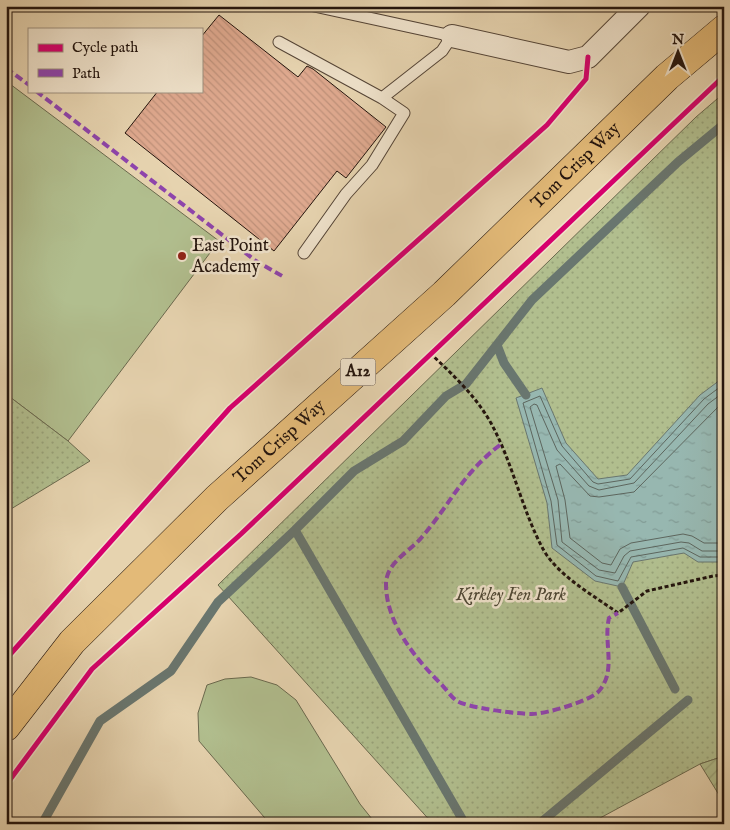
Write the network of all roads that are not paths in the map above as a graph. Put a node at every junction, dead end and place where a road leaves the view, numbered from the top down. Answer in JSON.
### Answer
{"nodes":[{"id":1,"x":314,"y":6,"type":"edge"},
{"id":2,"x":639,"y":6,"type":"edge"},
{"id":3,"x":724,"y":29,"type":"edge"},
{"id":4,"x":452,"y":36,"type":"junction"},
{"id":5,"x":279,"y":42,"type":"dead end"},
{"id":6,"x":382,"y":98,"type":"junction"},
{"id":7,"x":304,"y":254,"type":"dead end"},
{"id":8,"x":6,"y":727,"type":"edge"}],
"edges":[{"from":1,"to":4,"type":"lane"},
{"from":2,"to":4,"type":"street"},
{"from":3,"to":8,"type":"highway","name":"Tom Crisp Way","number":"A12"},
{"from":4,"to":6,"type":"lane"},
{"from":5,"to":6,"type":"lane"},
{"from":6,"to":7,"type":"lane"}]}
